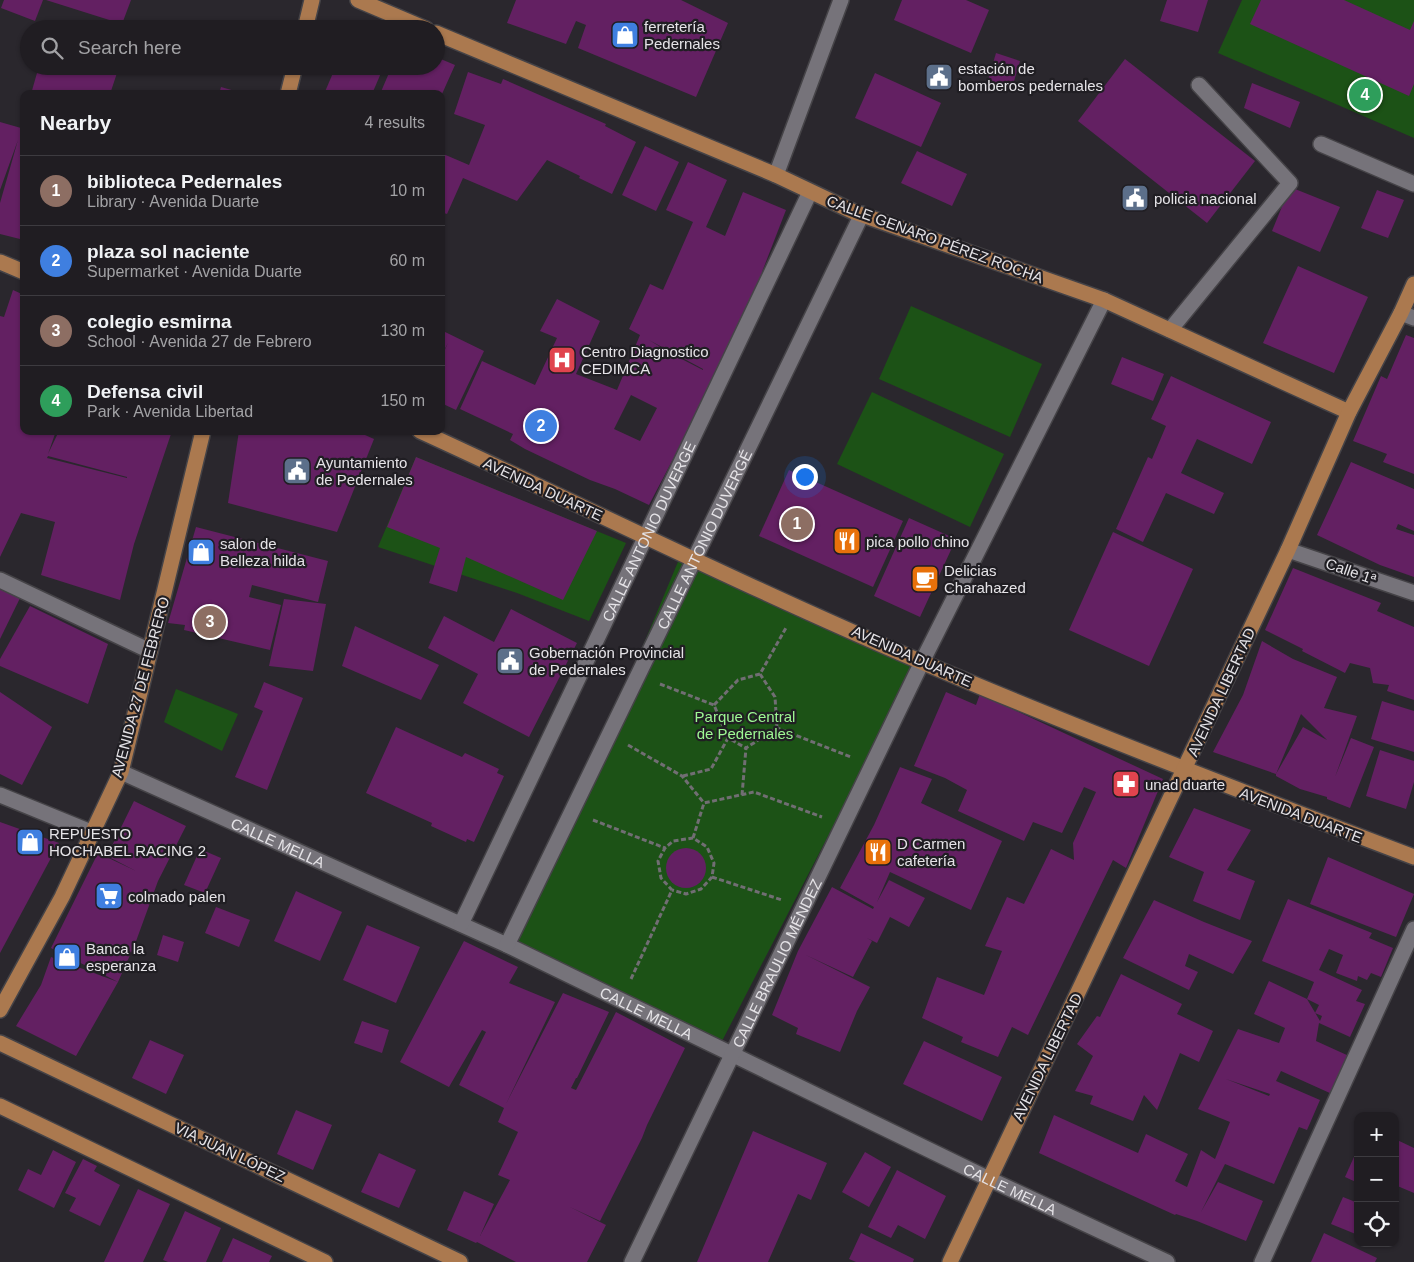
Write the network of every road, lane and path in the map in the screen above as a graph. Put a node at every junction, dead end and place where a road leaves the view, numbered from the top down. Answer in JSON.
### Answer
{"nodes":[{"id":1,"x":312,"y":0,"type":"edge"},
{"id":2,"x":358,"y":0,"type":"edge"},
{"id":3,"x":841,"y":0,"type":"edge"},
{"id":4,"x":307,"y":20,"type":"edge"},
{"id":5,"x":405,"y":20,"type":"edge"},
{"id":6,"x":445,"y":37,"type":"edge"},
{"id":7,"x":293,"y":75,"type":"edge"},
{"id":8,"x":1199,"y":85,"type":"dead end"},
{"id":9,"x":289,"y":90,"type":"edge"},
{"id":10,"x":1321,"y":144,"type":"dead end"},
{"id":11,"x":776,"y":175,"type":"junction"},
{"id":12,"x":1414,"y":184,"type":"edge"},
{"id":13,"x":810,"y":192,"type":"junction"},
{"id":14,"x":862,"y":214,"type":"junction"},
{"id":15,"x":0,"y":262,"type":"edge"},
{"id":16,"x":20,"y":270,"type":"edge"},
{"id":17,"x":1414,"y":284,"type":"edge"},
{"id":18,"x":1104,"y":300,"type":"junction"},
{"id":19,"x":1407,"y":316,"type":"edge"},
{"id":20,"x":1170,"y":330,"type":"junction"},
{"id":21,"x":1349,"y":412,"type":"junction"},
{"id":22,"x":202,"y":435,"type":"edge"},
{"id":23,"x":429,"y":435,"type":"edge"},
{"id":24,"x":646,"y":536,"type":"junction"},
{"id":25,"x":1288,"y":550,"type":"junction"},
{"id":26,"x":694,"y":559,"type":"junction"},
{"id":27,"x":0,"y":580,"type":"edge"},
{"id":28,"x":1414,"y":593,"type":"edge"},
{"id":29,"x":798,"y":606,"type":"junction"},
{"id":30,"x":150,"y":651,"type":"junction"},
{"id":31,"x":922,"y":662,"type":"junction"},
{"id":32,"x":638,"y":673,"type":"junction"},
{"id":33,"x":760,"y":674,"type":"junction"},
{"id":34,"x":714,"y":705,"type":"junction"},
{"id":35,"x":777,"y":728,"type":"junction"},
{"id":36,"x":608,"y":735,"type":"junction"},
{"id":37,"x":728,"y":738,"type":"junction"},
{"id":38,"x":746,"y":748,"type":"junction"},
{"id":39,"x":873,"y":766,"type":"junction"},
{"id":40,"x":1184,"y":770,"type":"junction"},
{"id":41,"x":121,"y":772,"type":"junction"},
{"id":42,"x":682,"y":776,"type":"junction"},
{"id":43,"x":0,"y":795,"type":"edge"},
{"id":44,"x":742,"y":795,"type":"junction"},
{"id":45,"x":704,"y":803,"type":"junction"},
{"id":46,"x":572,"y":812,"type":"junction"},
{"id":47,"x":844,"y":825,"type":"junction"},
{"id":48,"x":91,"y":832,"type":"junction"},
{"id":49,"x":693,"y":838,"type":"junction"},
{"id":50,"x":665,"y":848,"type":"junction"},
{"id":51,"x":1414,"y":858,"type":"edge"},
{"id":52,"x":712,"y":877,"type":"junction"},
{"id":53,"x":672,"y":890,"type":"junction"},
{"id":54,"x":803,"y":909,"type":"junction"},
{"id":55,"x":461,"y":924,"type":"junction"},
{"id":56,"x":1414,"y":929,"type":"edge"},
{"id":57,"x":506,"y":945,"type":"junction"},
{"id":58,"x":621,"y":1000,"type":"junction"},
{"id":59,"x":0,"y":1010,"type":"edge"},
{"id":60,"x":0,"y":1043,"type":"edge"},
{"id":61,"x":733,"y":1054,"type":"junction"},
{"id":62,"x":0,"y":1106,"type":"edge"},
{"id":63,"x":989,"y":1178,"type":"junction"},
{"id":64,"x":325,"y":1262,"type":"edge"},
{"id":65,"x":460,"y":1262,"type":"edge"},
{"id":66,"x":632,"y":1262,"type":"edge"},
{"id":67,"x":950,"y":1262,"type":"edge"},
{"id":68,"x":1167,"y":1262,"type":"edge"},
{"id":69,"x":1262,"y":1262,"type":"edge"}],
"edges":[{"from":1,"to":4,"type":"main road"},
{"from":2,"to":5,"type":"main road"},
{"from":3,"to":11,"type":"street"},
{"from":6,"to":11,"type":"main road","name":"CALLE GENARO PÉREZ ROCHA"},
{"from":7,"to":9,"type":"main road"},
{"from":8,"to":20,"type":"street"},
{"from":10,"to":12,"type":"street"},
{"from":11,"to":13,"type":"main road","name":"CALLE GENARO PÉREZ ROCHA"},
{"from":13,"to":14,"type":"main road","name":"CALLE GENARO PÉREZ ROCHA"},
{"from":13,"to":24,"type":"street","name":"CALLE ANTONIO DUVERGE"},
{"from":14,"to":18,"type":"main road","name":"CALLE GENARO PÉREZ ROCHA"},
{"from":14,"to":26,"type":"street","name":"CALLE ANTONIO DUVERGÉ"},
{"from":15,"to":16,"type":"main road"},
{"from":17,"to":19,"type":"main road","name":"AVENIDA LIBERTAD"},
{"from":18,"to":20,"type":"main road","name":"CALLE GENARO PÉREZ ROCHA"},
{"from":18,"to":31,"type":"street","name":"CALLE BRAULIO MÉNDEZ"},
{"from":19,"to":21,"type":"main road","name":"AVENIDA LIBERTAD"},
{"from":20,"to":21,"type":"main road","name":"CALLE GENARO PÉREZ ROCHA"},
{"from":21,"to":25,"type":"main road","name":"AVENIDA LIBERTAD"},
{"from":22,"to":30,"type":"main road","name":"AVENIDA 27 DE FEBRERO"},
{"from":23,"to":24,"type":"main road","name":"AVENIDA DUARTE"},
{"from":24,"to":26,"type":"main road","name":"AVENIDA DUARTE"},
{"from":24,"to":55,"type":"street","name":"CALLE ANTONIO DUVERGE"},
{"from":25,"to":28,"type":"street","name":"Calle 1ª"},
{"from":25,"to":40,"type":"main road","name":"AVENIDA LIBERTAD"},
{"from":26,"to":29,"type":"main road","name":"AVENIDA DUARTE"},
{"from":26,"to":32,"type":"street","name":"CALLE ANTONIO DUVERGÉ"},
{"from":27,"to":30,"type":"street"},
{"from":29,"to":31,"type":"main road","name":"AVENIDA DUARTE"},
{"from":29,"to":33,"type":"path"},
{"from":30,"to":41,"type":"main road","name":"AVENIDA 27 DE FEBRERO"},
{"from":31,"to":39,"type":"street","name":"CALLE BRAULIO MÉNDEZ"},
{"from":31,"to":40,"type":"main road","name":"AVENIDA DUARTE"},
{"from":32,"to":34,"type":"path"},
{"from":32,"to":36,"type":"street","name":"CALLE ANTONIO DUVERGÉ"},
{"from":33,"to":34,"type":"path"},
{"from":33,"to":35,"type":"path"},
{"from":34,"to":37,"type":"path"},
{"from":35,"to":38,"type":"path"},
{"from":35,"to":39,"type":"path"},
{"from":36,"to":42,"type":"path"},
{"from":36,"to":46,"type":"street","name":"CALLE ANTONIO DUVERGÉ"},
{"from":37,"to":38,"type":"path"},
{"from":37,"to":42,"type":"path"},
{"from":38,"to":44,"type":"path"},
{"from":39,"to":47,"type":"street","name":"CALLE BRAULIO MÉNDEZ"},
{"from":40,"to":51,"type":"main road","name":"AVENIDA DUARTE"},
{"from":40,"to":63,"type":"main road","name":"AVENIDA LIBERTAD"},
{"from":41,"to":48,"type":"main road","name":"AVENIDA 27 DE FEBRERO"},
{"from":41,"to":55,"type":"street","name":"CALLE MELLA"},
{"from":42,"to":45,"type":"path"},
{"from":43,"to":48,"type":"street"},
{"from":44,"to":45,"type":"path"},
{"from":44,"to":47,"type":"path"},
{"from":45,"to":49,"type":"path"},
{"from":46,"to":50,"type":"path"},
{"from":46,"to":57,"type":"street","name":"CALLE ANTONIO DUVERGÉ"},
{"from":47,"to":54,"type":"street","name":"CALLE BRAULIO MÉNDEZ"},
{"from":48,"to":59,"type":"main road","name":"AVENIDA 27 DE FEBRERO"},
{"from":49,"to":50,"type":"path"},
{"from":49,"to":52,"type":"path"},
{"from":50,"to":53,"type":"path"},
{"from":52,"to":53,"type":"path"},
{"from":52,"to":54,"type":"path"},
{"from":53,"to":58,"type":"path"},
{"from":54,"to":61,"type":"street","name":"CALLE BRAULIO MÉNDEZ"},
{"from":55,"to":57,"type":"street","name":"CALLE MELLA"},
{"from":56,"to":69,"type":"street"},
{"from":57,"to":58,"type":"street","name":"CALLE MELLA"},
{"from":58,"to":61,"type":"street","name":"CALLE MELLA"},
{"from":60,"to":65,"type":"main road","name":"VIA JUAN LÓPEZ"},
{"from":61,"to":63,"type":"street","name":"CALLE MELLA"},
{"from":61,"to":66,"type":"street","name":"CALLE BRAULIO MÉNDEZ"},
{"from":62,"to":64,"type":"main road"},
{"from":63,"to":67,"type":"main road","name":"AVENIDA LIBERTAD"},
{"from":63,"to":68,"type":"street","name":"CALLE MELLA"}]}
